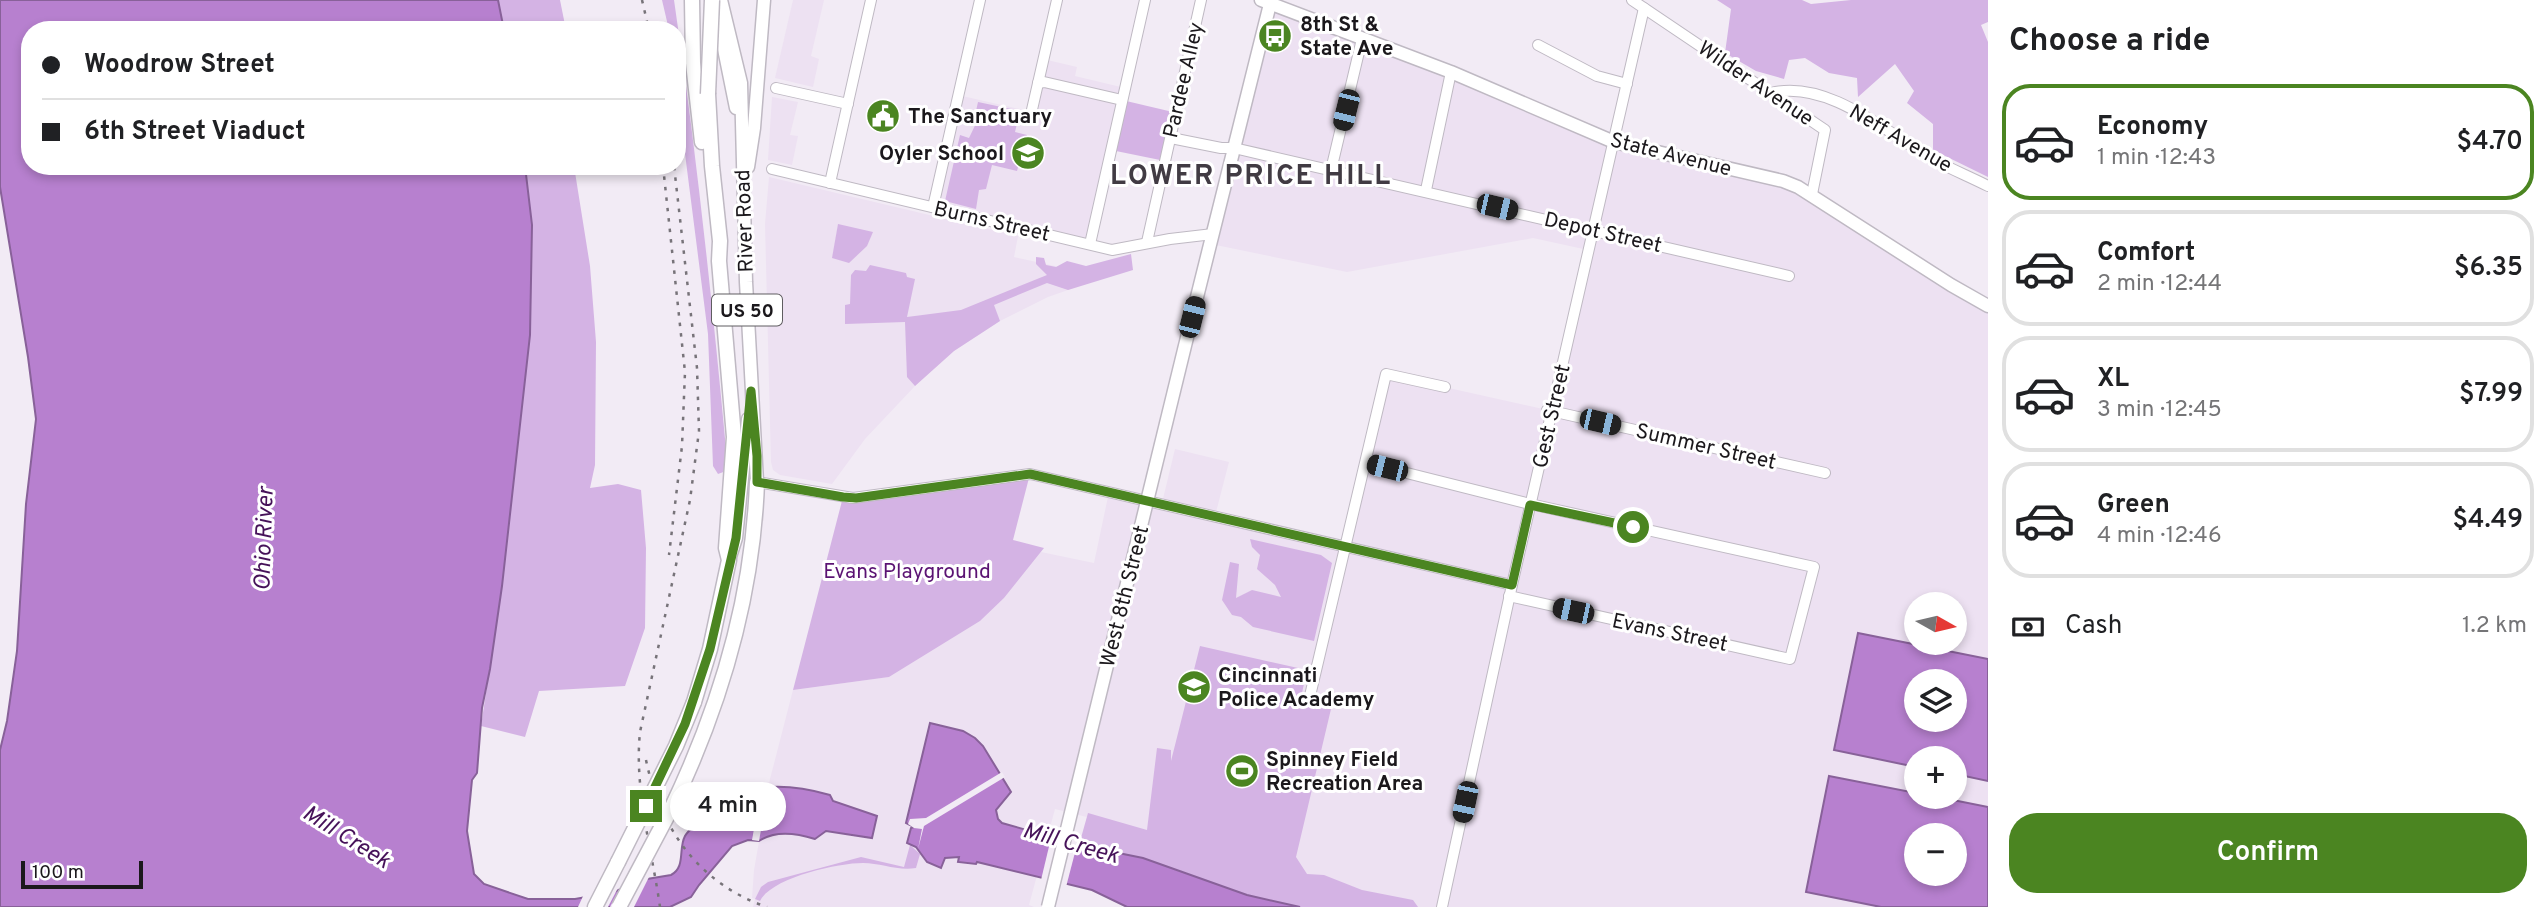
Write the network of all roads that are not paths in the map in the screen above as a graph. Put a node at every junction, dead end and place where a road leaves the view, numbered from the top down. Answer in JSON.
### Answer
{"nodes":[{"id":1,"x":692,"y":0,"type":"edge"},
{"id":2,"x":711,"y":0,"type":"edge"},
{"id":3,"x":721,"y":0,"type":"edge"},
{"id":4,"x":764,"y":0,"type":"edge"},
{"id":5,"x":871,"y":0,"type":"edge"},
{"id":6,"x":980,"y":0,"type":"edge"},
{"id":7,"x":1057,"y":0,"type":"edge"},
{"id":8,"x":1145,"y":0,"type":"edge"},
{"id":9,"x":1201,"y":0,"type":"edge"},
{"id":10,"x":1632,"y":0,"type":"edge"},
{"id":11,"x":1267,"y":1,"type":"edge"},
{"id":12,"x":1644,"y":8,"type":"junction"},
{"id":13,"x":1363,"y":39,"type":"junction"},
{"id":14,"x":1538,"y":45,"type":"dead end"},
{"id":15,"x":1451,"y":72,"type":"junction"},
{"id":16,"x":1038,"y":83,"type":"junction"},
{"id":17,"x":1627,"y":85,"type":"junction"},
{"id":18,"x":776,"y":88,"type":"dead end"},
{"id":19,"x":1771,"y":93,"type":"junction"},
{"id":20,"x":702,"y":94,"type":"junction"},
{"id":21,"x":1122,"y":100,"type":"junction"},
{"id":22,"x":848,"y":104,"type":"junction"},
{"id":23,"x":1031,"y":114,"type":"dead end"},
{"id":24,"x":741,"y":135,"type":"junction"},
{"id":25,"x":1171,"y":138,"type":"junction"},
{"id":26,"x":1614,"y":142,"type":"junction"},
{"id":27,"x":1234,"y":148,"type":"junction"},
{"id":28,"x":772,"y":169,"type":"dead end"},
{"id":29,"x":1331,"y":170,"type":"junction"},
{"id":30,"x":830,"y":183,"type":"junction"},
{"id":31,"x":1988,"y":186,"type":"edge"},
{"id":32,"x":1426,"y":190,"type":"junction"},
{"id":33,"x":744,"y":194,"type":"junction"},
{"id":34,"x":1812,"y":194,"type":"junction"},
{"id":35,"x":933,"y":207,"type":"junction"},
{"id":36,"x":1593,"y":230,"type":"junction"},
{"id":37,"x":1212,"y":239,"type":"junction"},
{"id":38,"x":1147,"y":242,"type":"junction"},
{"id":39,"x":1090,"y":244,"type":"junction"},
{"id":40,"x":1789,"y":276,"type":"dead end"},
{"id":41,"x":1988,"y":306,"type":"edge"},
{"id":42,"x":1445,"y":387,"type":"dead end"},
{"id":43,"x":751,"y":391,"type":"junction"},
{"id":44,"x":1549,"y":411,"type":"junction"},
{"id":45,"x":1367,"y":463,"type":"junction"},
{"id":46,"x":1825,"y":473,"type":"dead end"},
{"id":47,"x":757,"y":482,"type":"junction"},
{"id":48,"x":1530,"y":505,"type":"junction"},
{"id":49,"x":732,"y":538,"type":"junction"},
{"id":50,"x":1346,"y":545,"type":"junction"},
{"id":51,"x":1512,"y":585,"type":"junction"},
{"id":52,"x":1509,"y":596,"type":"junction"},
{"id":53,"x":1309,"y":700,"type":"dead end"},
{"id":54,"x":595,"y":907,"type":"edge"},
{"id":55,"x":619,"y":907,"type":"edge"},
{"id":56,"x":1048,"y":907,"type":"edge"},
{"id":57,"x":1442,"y":907,"type":"edge"}],
"edges":[{"from":1,"to":20,"type":"highway"},
{"from":2,"to":20,"type":"highway","bridge":true},
{"from":2,"to":24,"type":"main road","name":"River Road","number":"US 50"},
{"from":3,"to":24,"type":"main road","name":"River Road","number":"US 50"},
{"from":4,"to":33,"type":"main road"},
{"from":5,"to":22,"type":"street"},
{"from":6,"to":35,"type":"street"},
{"from":7,"to":16,"type":"street"},
{"from":8,"to":21,"type":"street"},
{"from":9,"to":25,"type":"street","name":"Pardee Alley"},
{"from":10,"to":12,"type":"street","name":"Wilder Avenue"},
{"from":11,"to":13,"type":"main road","name":"State Avenue"},
{"from":11,"to":27,"type":"main road","name":"West 8th Street"},
{"from":12,"to":17,"type":"street","name":"Gest Street"},
{"from":12,"to":19,"type":"street","name":"Wilder Avenue"},
{"from":13,"to":15,"type":"main road","name":"State Avenue"},
{"from":13,"to":29,"type":"street"},
{"from":14,"to":17,"type":"street"},
{"from":15,"to":26,"type":"main road","name":"State Avenue"},
{"from":15,"to":32,"type":"street"},
{"from":16,"to":21,"type":"street"},
{"from":16,"to":23,"type":"street"},
{"from":17,"to":26,"type":"street","name":"Gest Street"},
{"from":18,"to":22,"type":"street"},
{"from":19,"to":31,"type":"street","name":"Neff Avenue"},
{"from":19,"to":34,"type":"street","name":"Wilder Avenue"},
{"from":20,"to":49,"type":"highway"},
{"from":21,"to":39,"type":"street"},
{"from":22,"to":30,"type":"street"},
{"from":24,"to":33,"type":"main road","name":"River Road","number":"US 50"},
{"from":25,"to":27,"type":"street","name":"Depot Street"},
{"from":25,"to":38,"type":"street","name":"Pardee Alley"},
{"from":26,"to":34,"type":"main road","name":"State Avenue"},
{"from":26,"to":36,"type":"street","name":"Gest Street"},
{"from":27,"to":29,"type":"street","name":"Depot Street"},
{"from":27,"to":37,"type":"main road","name":"West 8th Street"},
{"from":28,"to":30,"type":"street","name":"Burns Street"},
{"from":29,"to":32,"type":"street","name":"Depot Street"},
{"from":30,"to":35,"type":"street","name":"Burns Street"},
{"from":32,"to":36,"type":"street","name":"Depot Street"},
{"from":33,"to":43,"type":"main road","name":"River Road","number":"US 50"},
{"from":34,"to":41,"type":"main road","name":"State Avenue"},
{"from":35,"to":39,"type":"street","name":"Burns Street"},
{"from":36,"to":40,"type":"street","name":"Depot Street"},
{"from":36,"to":44,"type":"street","name":"Gest Street"},
{"from":37,"to":38,"type":"street","name":"Burns Street"},
{"from":37,"to":56,"type":"main road","name":"West 8th Street","bridge":true},
{"from":38,"to":39,"type":"street","name":"Burns Street"},
{"from":42,"to":45,"type":"street"},
{"from":43,"to":47,"type":"main road","name":"River Road","number":"US 50"},
{"from":43,"to":49,"type":"main road","name":"River Road","number":"US 50"},
{"from":44,"to":46,"type":"street","name":"Summer Street"},
{"from":44,"to":48,"type":"street","name":"Gest Street"},
{"from":45,"to":48,"type":"street"},
{"from":45,"to":50,"type":"street"},
{"from":47,"to":50,"type":"street"},
{"from":47,"to":55,"type":"highway","number":"US 50","bridge":true},
{"from":48,"to":51,"type":"street","name":"Gest Street"},
{"from":48,"to":52,"type":"street","name":"Evans Street"},
{"from":49,"to":54,"type":"highway","bridge":true},
{"from":50,"to":51,"type":"street"},
{"from":50,"to":53,"type":"street"},
{"from":51,"to":52,"type":"street","name":"Gest Street"},
{"from":52,"to":57,"type":"street","name":"Gest Street"}]}
